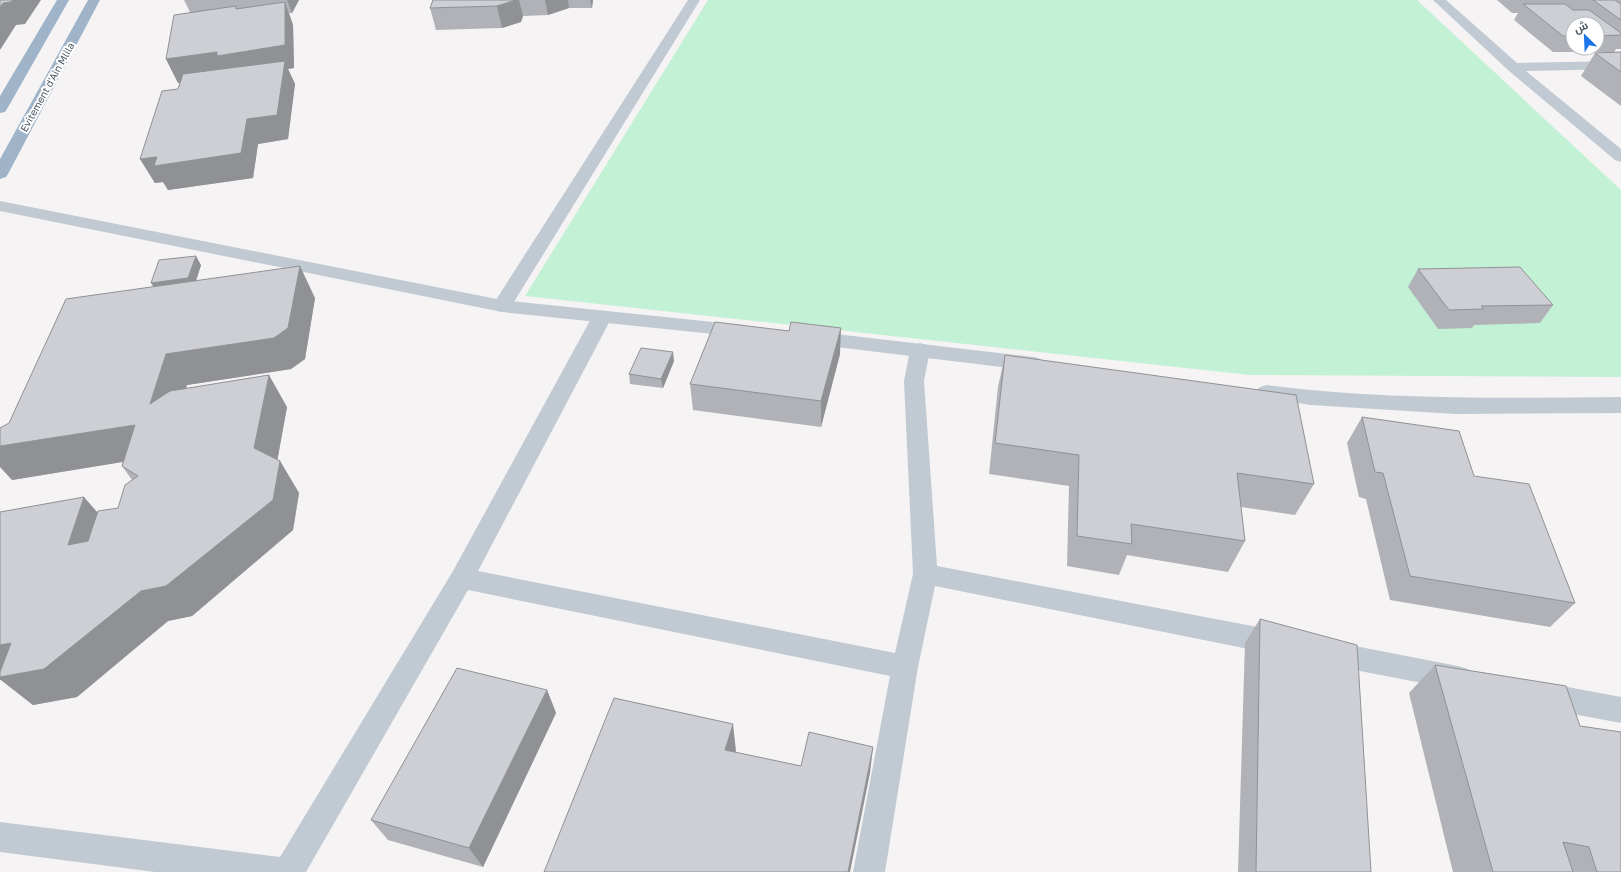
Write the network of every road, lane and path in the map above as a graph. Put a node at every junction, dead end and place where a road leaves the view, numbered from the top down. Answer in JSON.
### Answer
{"nodes":[{"id":1,"x":63,"y":0,"type":"edge"},
{"id":2,"x":94,"y":0,"type":"edge"},
{"id":3,"x":694,"y":0,"type":"edge"},
{"id":4,"x":1439,"y":0,"type":"edge"},
{"id":5,"x":1621,"y":65,"type":"edge"},
{"id":6,"x":1513,"y":67,"type":"junction"},
{"id":7,"x":0,"y":108,"type":"edge"},
{"id":8,"x":1621,"y":157,"type":"edge"},
{"id":9,"x":0,"y":174,"type":"edge"},
{"id":10,"x":0,"y":206,"type":"edge"},
{"id":11,"x":502,"y":306,"type":"junction"},
{"id":12,"x":602,"y":317,"type":"junction"},
{"id":13,"x":761,"y":333,"type":"edge"},
{"id":14,"x":793,"y":337,"type":"edge"},
{"id":15,"x":920,"y":350,"type":"junction"},
{"id":16,"x":1053,"y":366,"type":"edge"},
{"id":17,"x":1248,"y":390,"type":"edge"},
{"id":18,"x":1621,"y":405,"type":"edge"},
{"id":19,"x":925,"y":574,"type":"junction"},
{"id":20,"x":462,"y":578,"type":"junction"},
{"id":21,"x":906,"y":667,"type":"junction"},
{"id":22,"x":1480,"y":683,"type":"edge"},
{"id":23,"x":1519,"y":690,"type":"edge"},
{"id":24,"x":1621,"y":710,"type":"edge"},
{"id":25,"x":0,"y":837,"type":"edge"},
{"id":26,"x":278,"y":872,"type":"edge"},
{"id":27,"x":289,"y":872,"type":"edge"},
{"id":28,"x":869,"y":872,"type":"edge"}],
"edges":[{"from":1,"to":7,"type":"highway"},
{"from":2,"to":9,"type":"highway","name":"Evitement d'Ain Mlila"},
{"from":3,"to":11,"type":"street"},
{"from":4,"to":6,"type":"street"},
{"from":5,"to":6,"type":"street"},
{"from":6,"to":8,"type":"street"},
{"from":10,"to":11,"type":"street"},
{"from":11,"to":12,"type":"street"},
{"from":12,"to":13,"type":"street"},
{"from":12,"to":20,"type":"street"},
{"from":14,"to":15,"type":"street"},
{"from":15,"to":16,"type":"street"},
{"from":15,"to":19,"type":"street"},
{"from":17,"to":18,"type":"street"},
{"from":19,"to":21,"type":"street"},
{"from":19,"to":22,"type":"street"},
{"from":20,"to":21,"type":"street"},
{"from":20,"to":27,"type":"street"},
{"from":21,"to":28,"type":"street"},
{"from":23,"to":24,"type":"street"},
{"from":25,"to":26,"type":"street"}]}
